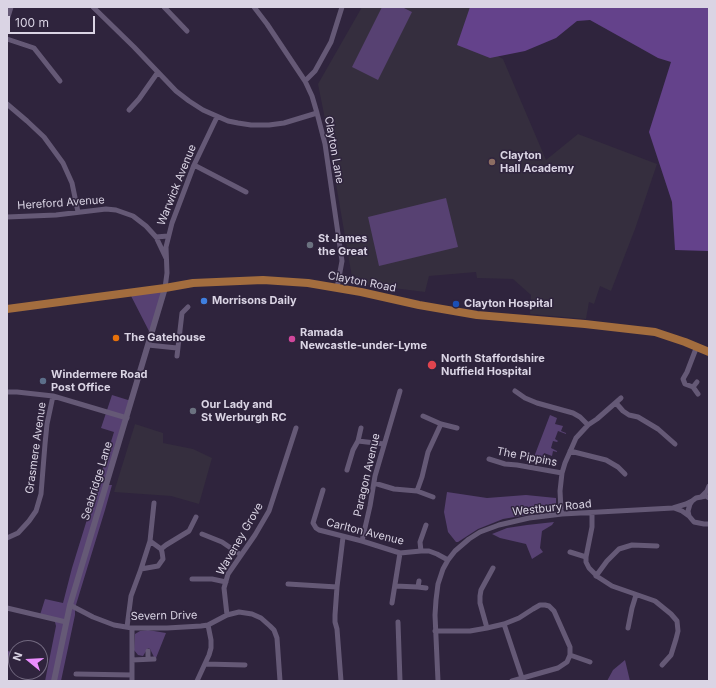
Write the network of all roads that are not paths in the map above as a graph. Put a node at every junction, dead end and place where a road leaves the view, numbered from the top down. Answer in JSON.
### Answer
{"nodes":[{"id":1,"x":11,"y":7,"type":"edge"},
{"id":2,"x":93,"y":7,"type":"edge"},
{"id":3,"x":164,"y":7,"type":"edge"},
{"id":4,"x":254,"y":7,"type":"edge"},
{"id":5,"x":342,"y":7,"type":"edge"},
{"id":6,"x":7,"y":20,"type":"edge"},
{"id":7,"x":187,"y":31,"type":"dead end"},
{"id":8,"x":7,"y":39,"type":"edge"},
{"id":9,"x":158,"y":72,"type":"junction"},
{"id":10,"x":60,"y":81,"type":"dead end"},
{"id":11,"x":305,"y":81,"type":"junction"},
{"id":12,"x":7,"y":104,"type":"edge"},
{"id":13,"x":130,"y":110,"type":"dead end"},
{"id":14,"x":317,"y":113,"type":"junction"},
{"id":15,"x":217,"y":117,"type":"junction"},
{"id":16,"x":194,"y":165,"type":"junction"},
{"id":17,"x":246,"y":192,"type":"dead end"},
{"id":18,"x":78,"y":212,"type":"junction"},
{"id":19,"x":7,"y":217,"type":"edge"},
{"id":20,"x":168,"y":236,"type":"junction"},
{"id":21,"x":156,"y":238,"type":"junction"},
{"id":22,"x":166,"y":258,"type":"junction"},
{"id":23,"x":165,"y":288,"type":"junction"},
{"id":24,"x":338,"y":288,"type":"junction"},
{"id":25,"x":188,"y":306,"type":"dead end"},
{"id":26,"x":7,"y":309,"type":"edge"},
{"id":27,"x":148,"y":345,"type":"junction"},
{"id":28,"x":697,"y":346,"type":"junction"},
{"id":29,"x":178,"y":348,"type":"junction"},
{"id":30,"x":709,"y":352,"type":"edge"},
{"id":31,"x":177,"y":356,"type":"dead end"},
{"id":32,"x":697,"y":382,"type":"dead end"},
{"id":33,"x":693,"y":387,"type":"junction"},
{"id":34,"x":400,"y":391,"type":"dead end"},
{"id":35,"x":515,"y":391,"type":"dead end"},
{"id":36,"x":7,"y":392,"type":"edge"},
{"id":37,"x":698,"y":394,"type":"dead end"},
{"id":38,"x":53,"y":396,"type":"junction"},
{"id":39,"x":621,"y":398,"type":"dead end"},
{"id":40,"x":616,"y":402,"type":"junction"},
{"id":41,"x":422,"y":416,"type":"dead end"},
{"id":42,"x":127,"y":418,"type":"junction"},
{"id":43,"x":441,"y":424,"type":"junction"},
{"id":44,"x":588,"y":424,"type":"junction"},
{"id":45,"x":296,"y":428,"type":"dead end"},
{"id":46,"x":361,"y":428,"type":"dead end"},
{"id":47,"x":457,"y":428,"type":"dead end"},
{"id":48,"x":358,"y":441,"type":"junction"},
{"id":49,"x":384,"y":444,"type":"junction"},
{"id":50,"x":675,"y":444,"type":"dead end"},
{"id":51,"x":570,"y":451,"type":"junction"},
{"id":52,"x":489,"y":459,"type":"dead end"},
{"id":53,"x":347,"y":470,"type":"dead end"},
{"id":54,"x":562,"y":473,"type":"junction"},
{"id":55,"x":625,"y":474,"type":"dead end"},
{"id":56,"x":374,"y":483,"type":"junction"},
{"id":57,"x":709,"y":486,"type":"edge"},
{"id":58,"x":323,"y":490,"type":"dead end"},
{"id":59,"x":417,"y":491,"type":"junction"},
{"id":60,"x":701,"y":496,"type":"junction"},
{"id":61,"x":433,"y":497,"type":"dead end"},
{"id":62,"x":709,"y":498,"type":"edge"},
{"id":63,"x":692,"y":501,"type":"junction"},
{"id":64,"x":154,"y":503,"type":"dead end"},
{"id":65,"x":673,"y":508,"type":"junction"},
{"id":66,"x":592,"y":513,"type":"junction"},
{"id":67,"x":562,"y":514,"type":"junction"},
{"id":68,"x":689,"y":516,"type":"junction"},
{"id":69,"x":196,"y":517,"type":"dead end"},
{"id":70,"x":709,"y":524,"type":"edge"},
{"id":71,"x":426,"y":525,"type":"dead end"},
{"id":72,"x":202,"y":534,"type":"dead end"},
{"id":73,"x":343,"y":537,"type":"junction"},
{"id":74,"x":7,"y":538,"type":"edge"},
{"id":75,"x":150,"y":541,"type":"junction"},
{"id":76,"x":362,"y":541,"type":"junction"},
{"id":77,"x":658,"y":546,"type":"dead end"},
{"id":78,"x":161,"y":549,"type":"junction"},
{"id":79,"x":421,"y":550,"type":"junction"},
{"id":80,"x":570,"y":552,"type":"dead end"},
{"id":81,"x":400,"y":554,"type":"junction"},
{"id":82,"x":241,"y":555,"type":"junction"},
{"id":83,"x":586,"y":557,"type":"junction"},
{"id":84,"x":448,"y":560,"type":"junction"},
{"id":85,"x":493,"y":568,"type":"dead end"},
{"id":86,"x":141,"y":570,"type":"junction"},
{"id":87,"x":596,"y":576,"type":"junction"},
{"id":88,"x":192,"y":579,"type":"dead end"},
{"id":89,"x":226,"y":582,"type":"junction"},
{"id":90,"x":288,"y":584,"type":"dead end"},
{"id":91,"x":395,"y":586,"type":"junction"},
{"id":92,"x":337,"y":587,"type":"junction"},
{"id":93,"x":426,"y":588,"type":"dead end"},
{"id":94,"x":636,"y":595,"type":"junction"},
{"id":95,"x":392,"y":603,"type":"dead end"},
{"id":96,"x":70,"y":605,"type":"junction"},
{"id":97,"x":7,"y":608,"type":"edge"},
{"id":98,"x":227,"y":615,"type":"junction"},
{"id":99,"x":66,"y":622,"type":"junction"},
{"id":100,"x":398,"y":622,"type":"dead end"},
{"id":101,"x":504,"y":624,"type":"junction"},
{"id":102,"x":208,"y":625,"type":"junction"},
{"id":103,"x":130,"y":627,"type":"junction"},
{"id":104,"x":487,"y":628,"type":"junction"},
{"id":105,"x":628,"y":628,"type":"dead end"},
{"id":106,"x":435,"y":631,"type":"junction"},
{"id":107,"x":148,"y":651,"type":"dead end"},
{"id":108,"x":570,"y":655,"type":"junction"},
{"id":109,"x":132,"y":660,"type":"junction"},
{"id":110,"x":590,"y":662,"type":"dead end"},
{"id":111,"x":205,"y":664,"type":"junction"},
{"id":112,"x":245,"y":665,"type":"dead end"},
{"id":113,"x":662,"y":665,"type":"dead end"},
{"id":114,"x":76,"y":674,"type":"dead end"},
{"id":115,"x":132,"y":675,"type":"junction"},
{"id":116,"x":522,"y":678,"type":"junction"},
{"id":117,"x":54,"y":681,"type":"edge"},
{"id":118,"x":132,"y":681,"type":"edge"},
{"id":119,"x":196,"y":681,"type":"edge"},
{"id":120,"x":280,"y":681,"type":"edge"},
{"id":121,"x":342,"y":681,"type":"edge"},
{"id":122,"x":400,"y":681,"type":"edge"},
{"id":123,"x":438,"y":681,"type":"edge"},
{"id":124,"x":512,"y":681,"type":"edge"}],
"edges":[{"from":1,"to":6,"type":"street"},
{"from":2,"to":9,"type":"street"},
{"from":3,"to":7,"type":"street"},
{"from":4,"to":11,"type":"street","name":"Clayton Lane"},
{"from":5,"to":11,"type":"street"},
{"from":8,"to":10,"type":"street"},
{"from":9,"to":13,"type":"street"},
{"from":9,"to":15,"type":"street"},
{"from":11,"to":14,"type":"street","name":"Clayton Lane"},
{"from":12,"to":18,"type":"street"},
{"from":14,"to":15,"type":"street"},
{"from":14,"to":24,"type":"street","name":"Clayton Lane"},
{"from":15,"to":16,"type":"street","name":"Warwick Avenue"},
{"from":16,"to":17,"type":"street"},
{"from":16,"to":20,"type":"street","name":"Warwick Avenue"},
{"from":18,"to":19,"type":"street","name":"Hereford Avenue"},
{"from":18,"to":21,"type":"street","name":"Hereford Avenue"},
{"from":20,"to":21,"type":"street"},
{"from":20,"to":22,"type":"street","name":"Warwick Avenue"},
{"from":21,"to":22,"type":"street","name":"Hereford Avenue"},
{"from":22,"to":23,"type":"street","name":"Warwick Avenue"},
{"from":23,"to":24,"type":"main road","name":"Clayton Road"},
{"from":23,"to":26,"type":"main road","name":"Clayton Road"},
{"from":23,"to":27,"type":"street","name":"Seabridge Lane"},
{"from":24,"to":28,"type":"main road","name":"Clayton Road"},
{"from":25,"to":29,"type":"street"},
{"from":27,"to":29,"type":"street"},
{"from":27,"to":42,"type":"street","name":"Seabridge Lane"},
{"from":28,"to":30,"type":"main road","name":"Clayton Road"},
{"from":28,"to":33,"type":"street"},
{"from":29,"to":31,"type":"street"},
{"from":32,"to":33,"type":"street"},
{"from":33,"to":37,"type":"street"},
{"from":34,"to":49,"type":"street","name":"Paragon Avenue"},
{"from":35,"to":44,"type":"street"},
{"from":36,"to":38,"type":"street"},
{"from":38,"to":42,"type":"street"},
{"from":38,"to":74,"type":"street","name":"Grasmere Avenue"},
{"from":39,"to":40,"type":"street"},
{"from":40,"to":44,"type":"street"},
{"from":40,"to":50,"type":"street"},
{"from":41,"to":43,"type":"street"},
{"from":42,"to":96,"type":"street","name":"Seabridge Lane"},
{"from":43,"to":47,"type":"street"},
{"from":43,"to":59,"type":"street"},
{"from":44,"to":51,"type":"street"},
{"from":45,"to":82,"type":"street","name":"Waveney Grove"},
{"from":46,"to":48,"type":"street"},
{"from":48,"to":49,"type":"street"},
{"from":48,"to":53,"type":"street"},
{"from":49,"to":56,"type":"street","name":"Paragon Avenue"},
{"from":51,"to":54,"type":"street"},
{"from":51,"to":55,"type":"street"},
{"from":52,"to":54,"type":"street","name":"The Pippins"},
{"from":54,"to":67,"type":"street"},
{"from":56,"to":59,"type":"street"},
{"from":56,"to":76,"type":"street","name":"Paragon Avenue"},
{"from":57,"to":60,"type":"street"},
{"from":58,"to":73,"type":"street","name":"Carlton Avenue"},
{"from":59,"to":61,"type":"street"},
{"from":60,"to":62,"type":"street"},
{"from":60,"to":63,"type":"street","name":"Westbury Road"},
{"from":63,"to":65,"type":"street","name":"Westbury Road"},
{"from":63,"to":68,"type":"street"},
{"from":64,"to":75,"type":"street"},
{"from":65,"to":66,"type":"street","name":"Westbury Road"},
{"from":65,"to":68,"type":"street"},
{"from":66,"to":67,"type":"street","name":"Westbury Road"},
{"from":66,"to":83,"type":"street"},
{"from":67,"to":84,"type":"street","name":"Westbury Road"},
{"from":68,"to":70,"type":"street"},
{"from":69,"to":78,"type":"street"},
{"from":71,"to":79,"type":"street"},
{"from":72,"to":82,"type":"street"},
{"from":73,"to":76,"type":"street","name":"Carlton Avenue"},
{"from":73,"to":92,"type":"street"},
{"from":75,"to":78,"type":"street"},
{"from":75,"to":86,"type":"street"},
{"from":76,"to":81,"type":"street","name":"Carlton Avenue"},
{"from":77,"to":87,"type":"street"},
{"from":78,"to":86,"type":"street"},
{"from":79,"to":81,"type":"street","name":"Carlton Avenue"},
{"from":79,"to":84,"type":"street","name":"Carlton Avenue"},
{"from":80,"to":83,"type":"street"},
{"from":81,"to":91,"type":"street"},
{"from":82,"to":89,"type":"street","name":"Waveney Grove"},
{"from":83,"to":87,"type":"street"},
{"from":84,"to":106,"type":"street","name":"Westbury Road"},
{"from":85,"to":104,"type":"street"},
{"from":86,"to":103,"type":"street"},
{"from":87,"to":94,"type":"street"},
{"from":88,"to":89,"type":"street"},
{"from":89,"to":98,"type":"street","name":"Waveney Grove"},
{"from":90,"to":92,"type":"street"},
{"from":91,"to":93,"type":"street"},
{"from":91,"to":95,"type":"street"},
{"from":92,"to":121,"type":"street"},
{"from":94,"to":105,"type":"street"},
{"from":94,"to":113,"type":"street"},
{"from":96,"to":99,"type":"street","name":"Seabridge Lane"},
{"from":96,"to":103,"type":"street","name":"Severn Drive"},
{"from":97,"to":99,"type":"street"},
{"from":98,"to":102,"type":"street","name":"Severn Drive"},
{"from":98,"to":120,"type":"street","name":"Severn Drive"},
{"from":99,"to":117,"type":"street","name":"Seabridge Lane"},
{"from":100,"to":122,"type":"street"},
{"from":101,"to":104,"type":"street"},
{"from":101,"to":108,"type":"street"},
{"from":101,"to":116,"type":"street"},
{"from":102,"to":103,"type":"street","name":"Severn Drive"},
{"from":102,"to":111,"type":"street"},
{"from":103,"to":109,"type":"street"},
{"from":104,"to":106,"type":"street"},
{"from":106,"to":123,"type":"street","name":"Westbury Road"},
{"from":107,"to":109,"type":"street"},
{"from":108,"to":110,"type":"street"},
{"from":108,"to":116,"type":"street"},
{"from":109,"to":115,"type":"street"},
{"from":111,"to":112,"type":"street"},
{"from":111,"to":119,"type":"street"},
{"from":114,"to":115,"type":"street"},
{"from":115,"to":118,"type":"street"},
{"from":116,"to":124,"type":"street"}]}
